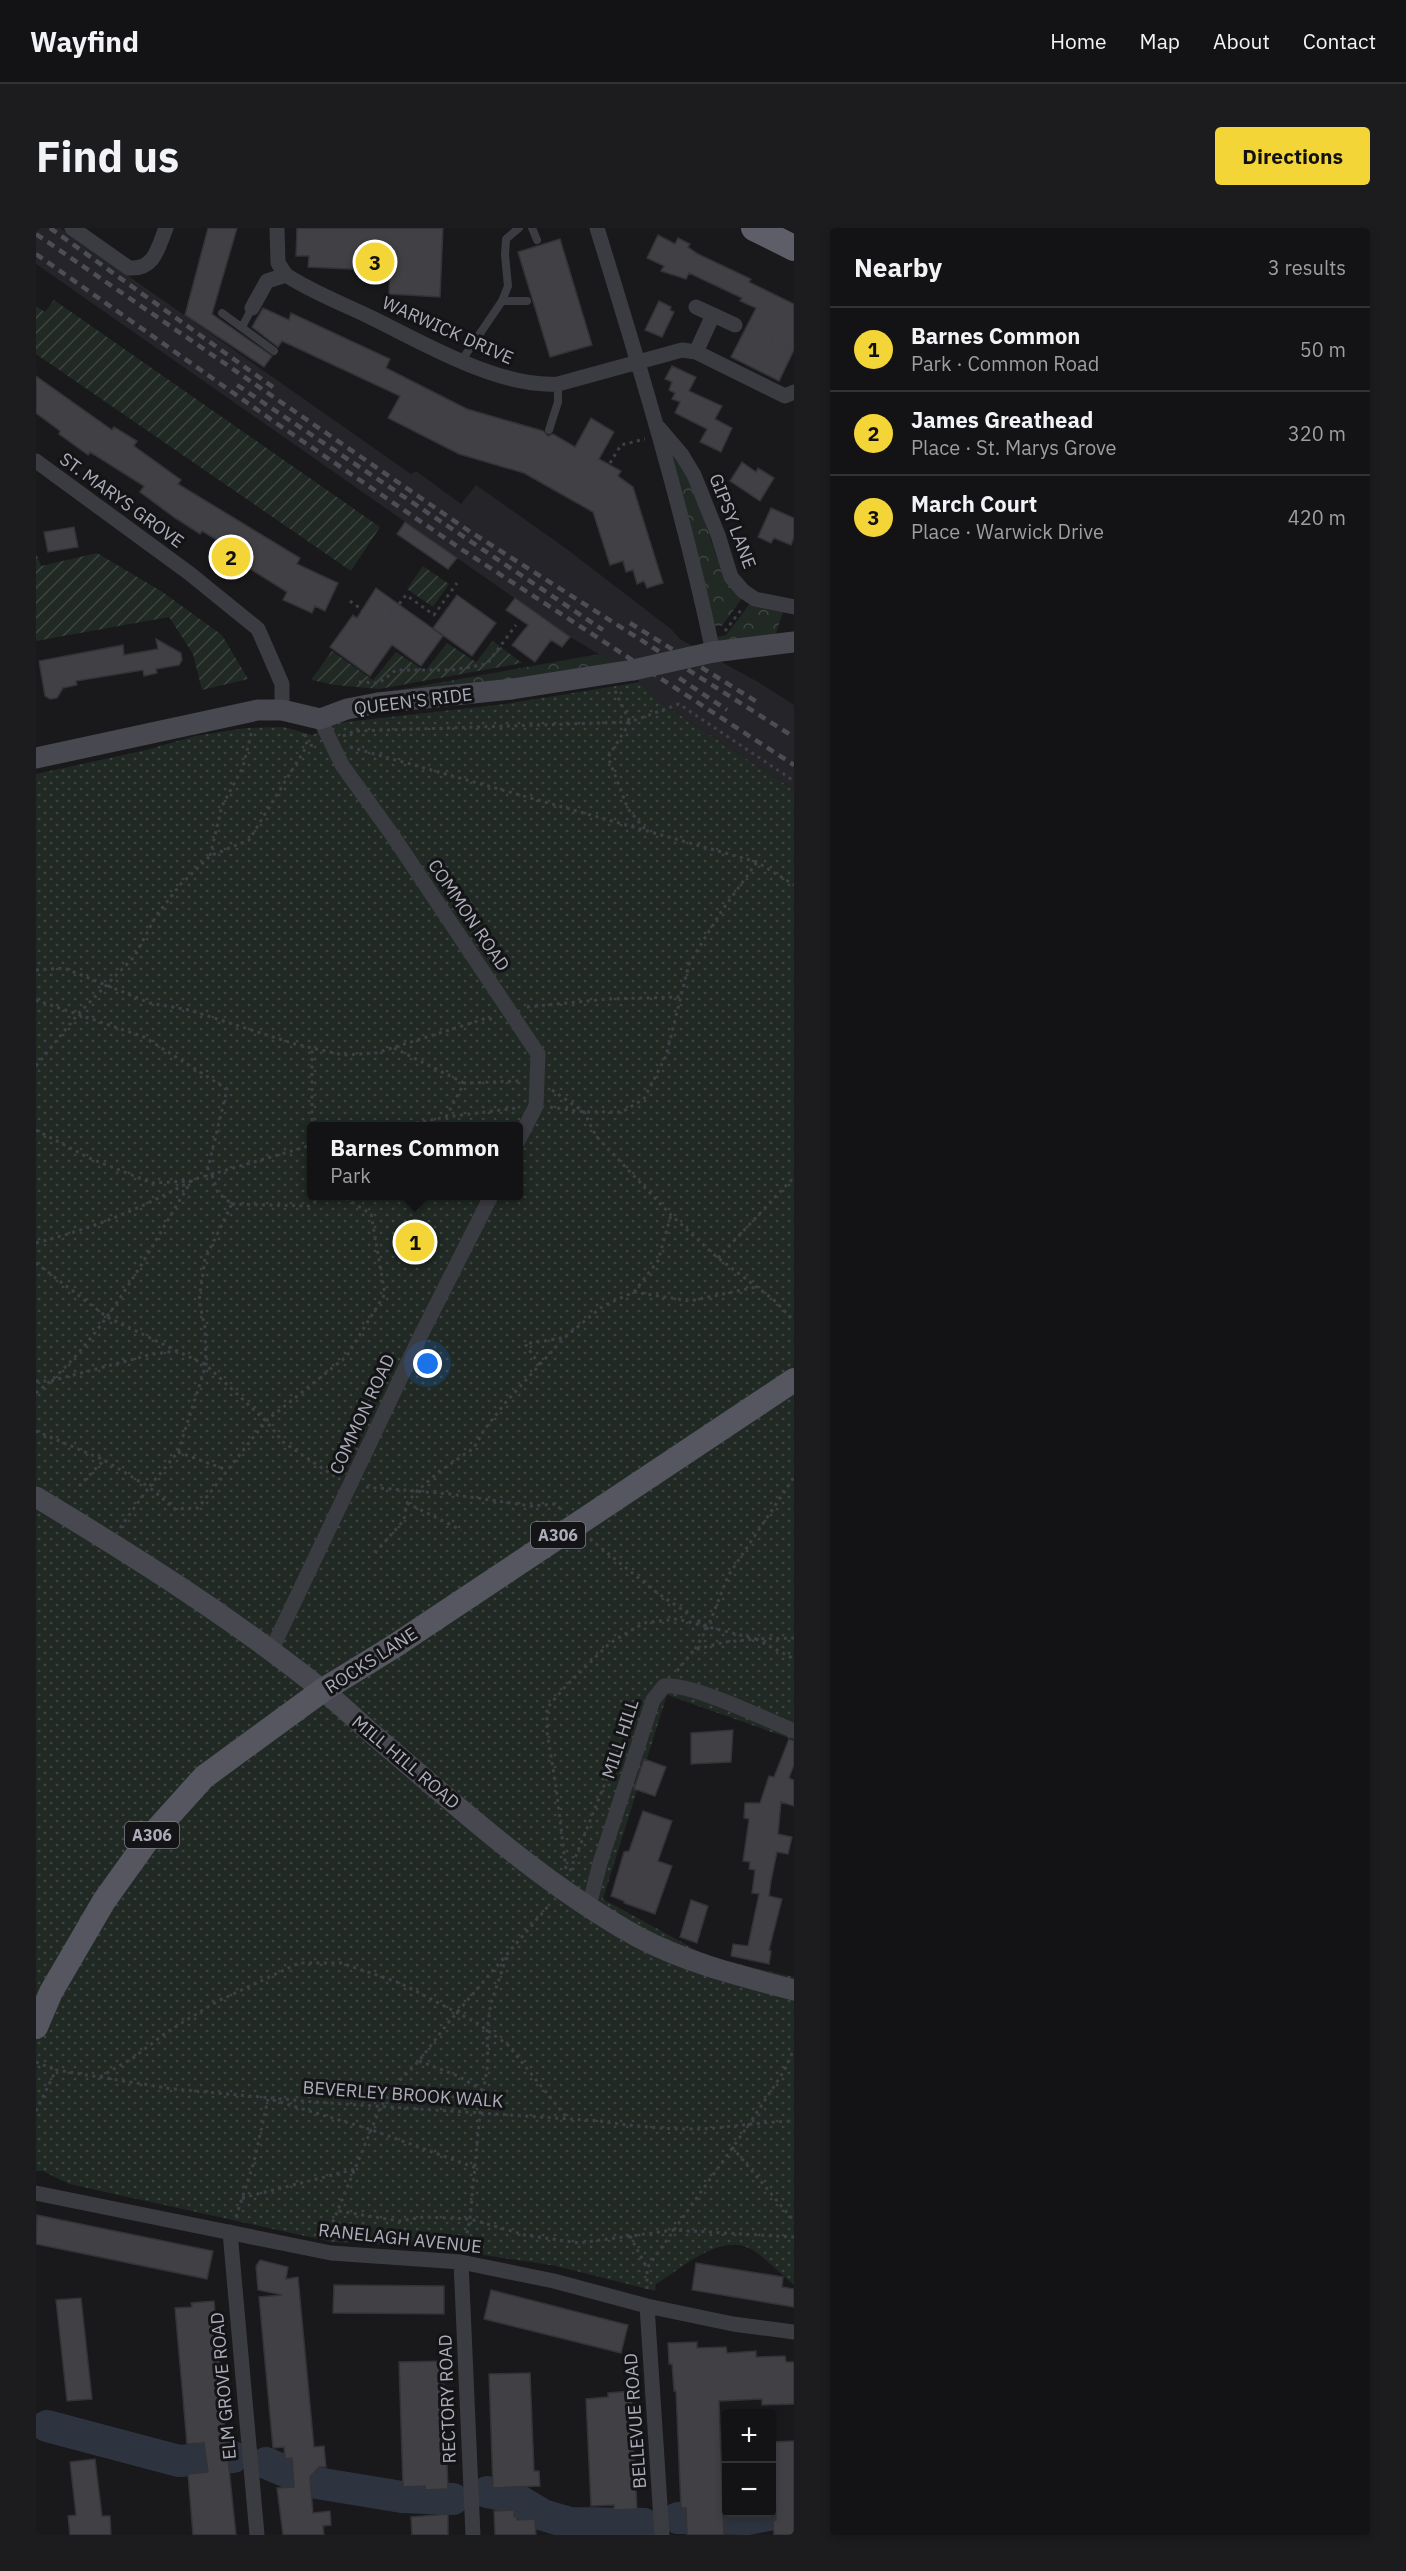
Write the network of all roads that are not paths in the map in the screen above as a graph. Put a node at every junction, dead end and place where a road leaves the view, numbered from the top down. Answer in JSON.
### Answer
{"nodes":[{"id":1,"x":72,"y":228,"type":"edge"},
{"id":2,"x":166,"y":228,"type":"edge"},
{"id":3,"x":277,"y":228,"type":"edge"},
{"id":4,"x":519,"y":228,"type":"edge"},
{"id":5,"x":532,"y":228,"type":"edge"},
{"id":6,"x":597,"y":228,"type":"edge"},
{"id":7,"x":754,"y":228,"type":"edge"},
{"id":8,"x":537,"y":240,"type":"dead end"},
{"id":9,"x":794,"y":248,"type":"edge"},
{"id":10,"x":286,"y":275,"type":"junction"},
{"id":11,"x":502,"y":301,"type":"junction"},
{"id":12,"x":527,"y":301,"type":"dead end"},
{"id":13,"x":696,"y":307,"type":"dead end"},
{"id":14,"x":252,"y":308,"type":"joint"},
{"id":15,"x":222,"y":313,"type":"dead end"},
{"id":16,"x":713,"y":315,"type":"junction"},
{"id":17,"x":735,"y":325,"type":"road end"},
{"id":18,"x":242,"y":327,"type":"junction"},
{"id":19,"x":274,"y":351,"type":"dead end"},
{"id":20,"x":696,"y":352,"type":"junction"},
{"id":21,"x":462,"y":360,"type":"junction"},
{"id":22,"x":637,"y":362,"type":"junction"},
{"id":23,"x":558,"y":384,"type":"junction"},
{"id":24,"x":794,"y":392,"type":"edge"},
{"id":25,"x":654,"y":422,"type":"junction"},
{"id":26,"x":549,"y":430,"type":"dead end"},
{"id":27,"x":36,"y":461,"type":"edge"},
{"id":28,"x":794,"y":607,"type":"edge"},
{"id":29,"x":794,"y":642,"type":"edge"},
{"id":30,"x":713,"y":652,"type":"junction"},
{"id":31,"x":282,"y":710,"type":"junction"},
{"id":32,"x":320,"y":719,"type":"junction"},
{"id":33,"x":36,"y":758,"type":"edge"},
{"id":34,"x":523,"y":1133,"type":"edge"},
{"id":35,"x":489,"y":1200,"type":"edge"},
{"id":36,"x":794,"y":1380,"type":"edge"},
{"id":37,"x":36,"y":1497,"type":"edge"},
{"id":38,"x":272,"y":1651,"type":"junction"},
{"id":39,"x":323,"y":1690,"type":"junction"},
{"id":40,"x":794,"y":1731,"type":"edge"},
{"id":41,"x":588,"y":1906,"type":"junction"},
{"id":42,"x":794,"y":1990,"type":"edge"},
{"id":43,"x":36,"y":2026,"type":"edge"},
{"id":44,"x":36,"y":2193,"type":"edge"},
{"id":45,"x":230,"y":2232,"type":"junction"},
{"id":46,"x":461,"y":2262,"type":"junction"},
{"id":47,"x":647,"y":2306,"type":"junction"},
{"id":48,"x":794,"y":2332,"type":"edge"},
{"id":49,"x":257,"y":2535,"type":"edge"},
{"id":50,"x":472,"y":2535,"type":"edge"},
{"id":51,"x":662,"y":2535,"type":"edge"}],
"edges":[{"from":1,"to":2,"type":"street"},
{"from":3,"to":10,"type":"street"},
{"from":4,"to":11,"type":"lane"},
{"from":5,"to":8,"type":"lane"},
{"from":6,"to":22,"type":"street","name":"GIPSY LANE"},
{"from":7,"to":9,"type":"highway"},
{"from":10,"to":14,"type":"street"},
{"from":10,"to":21,"type":"street","name":"WARWICK DRIVE"},
{"from":11,"to":12,"type":"lane"},
{"from":11,"to":21,"type":"lane"},
{"from":13,"to":16,"type":"street"},
{"from":14,"to":18,"type":"lane"},
{"from":15,"to":18,"type":"lane"},
{"from":16,"to":17,"type":"street"},
{"from":16,"to":20,"type":"street"},
{"from":18,"to":19,"type":"lane"},
{"from":20,"to":22,"type":"street","name":"WARWICK DRIVE"},
{"from":20,"to":24,"type":"street"},
{"from":21,"to":23,"type":"street","name":"WARWICK DRIVE"},
{"from":22,"to":23,"type":"street","name":"WARWICK DRIVE"},
{"from":22,"to":25,"type":"street","name":"GIPSY LANE"},
{"from":23,"to":26,"type":"lane"},
{"from":25,"to":28,"type":"street","name":"GIPSY LANE"},
{"from":25,"to":30,"type":"street","name":"GIPSY LANE"},
{"from":27,"to":31,"type":"street","name":"ST. MARYS GROVE"},
{"from":29,"to":30,"type":"main road","name":"QUEEN'S RIDE"},
{"from":30,"to":32,"type":"main road","name":"QUEEN'S RIDE","bridge":true},
{"from":31,"to":32,"type":"main road"},
{"from":31,"to":33,"type":"main road"},
{"from":32,"to":34,"type":"street","name":"COMMON ROAD"},
{"from":35,"to":38,"type":"street","name":"COMMON ROAD"},
{"from":36,"to":39,"type":"main road","name":"ROCKS LANE","number":"A306"},
{"from":37,"to":38,"type":"main road","name":"MILL HILL ROAD"},
{"from":38,"to":39,"type":"main road","name":"MILL HILL ROAD"},
{"from":39,"to":41,"type":"main road","name":"MILL HILL ROAD"},
{"from":39,"to":43,"type":"main road","name":"ROCKS LANE","number":"A306"},
{"from":40,"to":41,"type":"street","name":"MILL HILL"},
{"from":41,"to":42,"type":"main road","name":"MILL HILL ROAD"},
{"from":44,"to":45,"type":"street","name":"RANELAGH AVENUE"},
{"from":45,"to":46,"type":"street","name":"RANELAGH AVENUE"},
{"from":45,"to":49,"type":"street","name":"ELM GROVE ROAD"},
{"from":46,"to":47,"type":"street","name":"RANELAGH AVENUE"},
{"from":46,"to":50,"type":"street","name":"RECTORY ROAD"},
{"from":47,"to":48,"type":"street","name":"RANELAGH AVENUE"},
{"from":47,"to":51,"type":"street","name":"BELLEVUE ROAD"}]}
